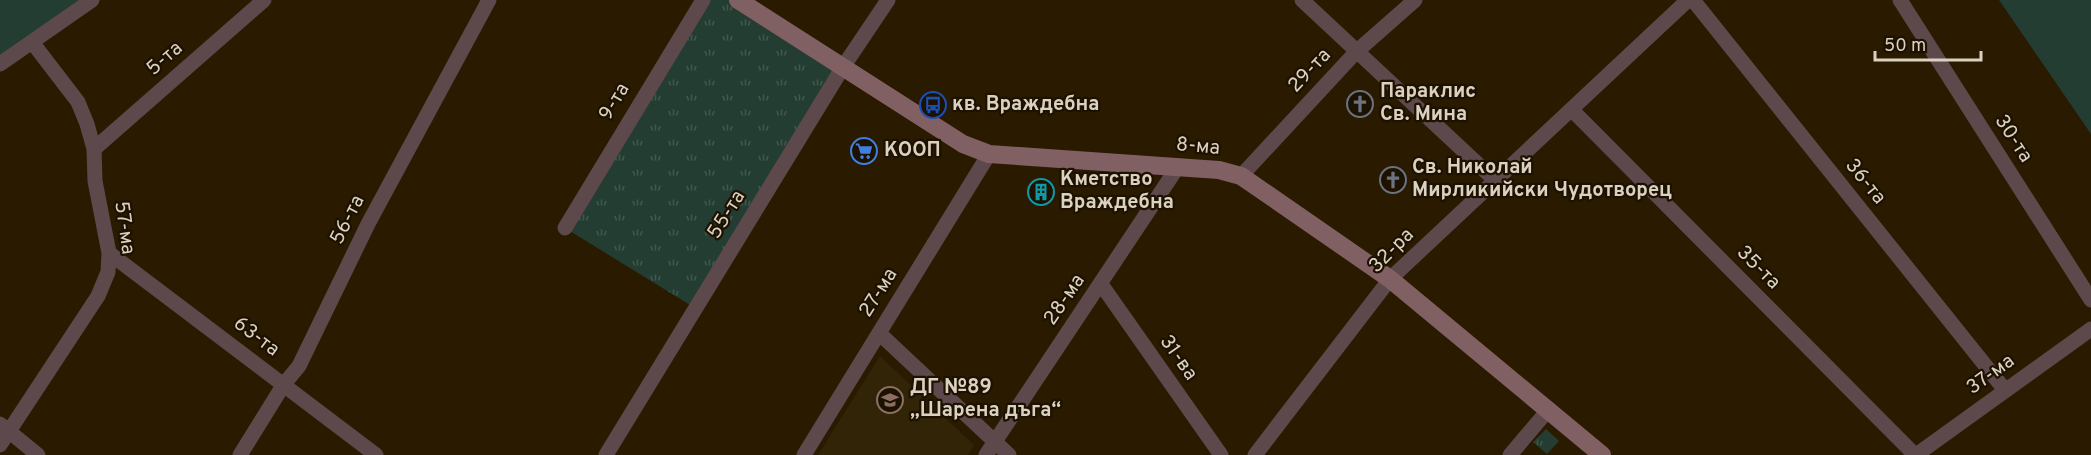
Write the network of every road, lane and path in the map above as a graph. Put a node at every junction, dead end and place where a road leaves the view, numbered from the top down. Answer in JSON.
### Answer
{"nodes":[{"id":1,"x":92,"y":0,"type":"edge"},
{"id":2,"x":264,"y":0,"type":"edge"},
{"id":3,"x":489,"y":0,"type":"edge"},
{"id":4,"x":703,"y":0,"type":"edge"},
{"id":5,"x":738,"y":0,"type":"edge"},
{"id":6,"x":888,"y":0,"type":"edge"},
{"id":7,"x":1302,"y":0,"type":"edge"},
{"id":8,"x":1415,"y":0,"type":"edge"},
{"id":9,"x":1688,"y":0,"type":"edge"},
{"id":10,"x":1693,"y":0,"type":"edge"},
{"id":11,"x":1900,"y":0,"type":"edge"},
{"id":12,"x":32,"y":42,"type":"junction"},
{"id":13,"x":1356,"y":52,"type":"junction"},
{"id":14,"x":0,"y":64,"type":"edge"},
{"id":15,"x":843,"y":67,"type":"junction"},
{"id":16,"x":1572,"y":110,"type":"junction"},
{"id":17,"x":94,"y":149,"type":"junction"},
{"id":18,"x":989,"y":154,"type":"junction"},
{"id":19,"x":1177,"y":168,"type":"junction"},
{"id":20,"x":1241,"y":176,"type":"junction"},
{"id":21,"x":1496,"y":181,"type":"junction"},
{"id":22,"x":566,"y":228,"type":"dead end"},
{"id":23,"x":109,"y":253,"type":"junction"},
{"id":24,"x":1390,"y":279,"type":"junction"},
{"id":25,"x":1101,"y":284,"type":"junction"},
{"id":26,"x":2091,"y":300,"type":"edge"},
{"id":27,"x":2091,"y":329,"type":"edge"},
{"id":28,"x":879,"y":333,"type":"junction"},
{"id":29,"x":284,"y":384,"type":"junction"},
{"id":30,"x":2005,"y":390,"type":"junction"},
{"id":31,"x":1549,"y":409,"type":"junction"},
{"id":32,"x":3,"y":433,"type":"edge"},
{"id":33,"x":994,"y":442,"type":"junction"},
{"id":34,"x":38,"y":455,"type":"edge"},
{"id":35,"x":240,"y":455,"type":"edge"},
{"id":36,"x":376,"y":455,"type":"edge"},
{"id":37,"x":606,"y":455,"type":"edge"},
{"id":38,"x":804,"y":455,"type":"edge"},
{"id":39,"x":986,"y":455,"type":"edge"},
{"id":40,"x":1009,"y":455,"type":"edge"},
{"id":41,"x":1221,"y":455,"type":"edge"},
{"id":42,"x":1255,"y":455,"type":"edge"},
{"id":43,"x":1510,"y":455,"type":"edge"},
{"id":44,"x":1602,"y":455,"type":"edge"},
{"id":45,"x":1916,"y":455,"type":"edge"}],
"edges":[{"from":1,"to":12,"type":"street"},
{"from":2,"to":17,"type":"street","name":"5-та"},
{"from":3,"to":29,"type":"street","name":"56-та"},
{"from":4,"to":22,"type":"street","name":"9-та"},
{"from":5,"to":15,"type":"street","name":"8-ма"},
{"from":6,"to":15,"type":"street","name":"55-та"},
{"from":7,"to":13,"type":"street"},
{"from":8,"to":13,"type":"street","name":"29-та"},
{"from":9,"to":16,"type":"street","name":"32-ра"},
{"from":10,"to":30,"type":"street","name":"36-та"},
{"from":11,"to":26,"type":"street","name":"30-та"},
{"from":12,"to":14,"type":"street"},
{"from":12,"to":17,"type":"street","name":"57-ма"},
{"from":13,"to":20,"type":"street","name":"29-та"},
{"from":13,"to":21,"type":"street"},
{"from":15,"to":18,"type":"street","name":"8-ма"},
{"from":15,"to":37,"type":"street","name":"55-та"},
{"from":16,"to":21,"type":"street","name":"32-ра"},
{"from":16,"to":45,"type":"street","name":"35-та"},
{"from":17,"to":23,"type":"street","name":"57-ма"},
{"from":18,"to":19,"type":"street","name":"8-ма"},
{"from":18,"to":28,"type":"street","name":"27-ма"},
{"from":19,"to":20,"type":"street","name":"8-ма"},
{"from":19,"to":25,"type":"street","name":"28-ма"},
{"from":20,"to":24,"type":"street","name":"8-ма"},
{"from":21,"to":24,"type":"street","name":"32-ра"},
{"from":23,"to":29,"type":"street","name":"63-та"},
{"from":23,"to":32,"type":"street","name":"57-ма"},
{"from":24,"to":31,"type":"street","name":"8-ма"},
{"from":24,"to":42,"type":"street","name":"32-ра"},
{"from":25,"to":33,"type":"street","name":"28-ма"},
{"from":25,"to":41,"type":"street","name":"31-ва"},
{"from":27,"to":30,"type":"street","name":"37-ма"},
{"from":28,"to":33,"type":"street"},
{"from":28,"to":38,"type":"street","name":"27-ма"},
{"from":29,"to":35,"type":"street","name":"56-та"},
{"from":29,"to":36,"type":"street","name":"63-та"},
{"from":30,"to":45,"type":"street","name":"37-ма"},
{"from":31,"to":43,"type":"street"},
{"from":31,"to":44,"type":"street","name":"8-ма"},
{"from":32,"to":34,"type":"street"},
{"from":33,"to":39,"type":"street","name":"28-ма"},
{"from":33,"to":40,"type":"street"}]}
